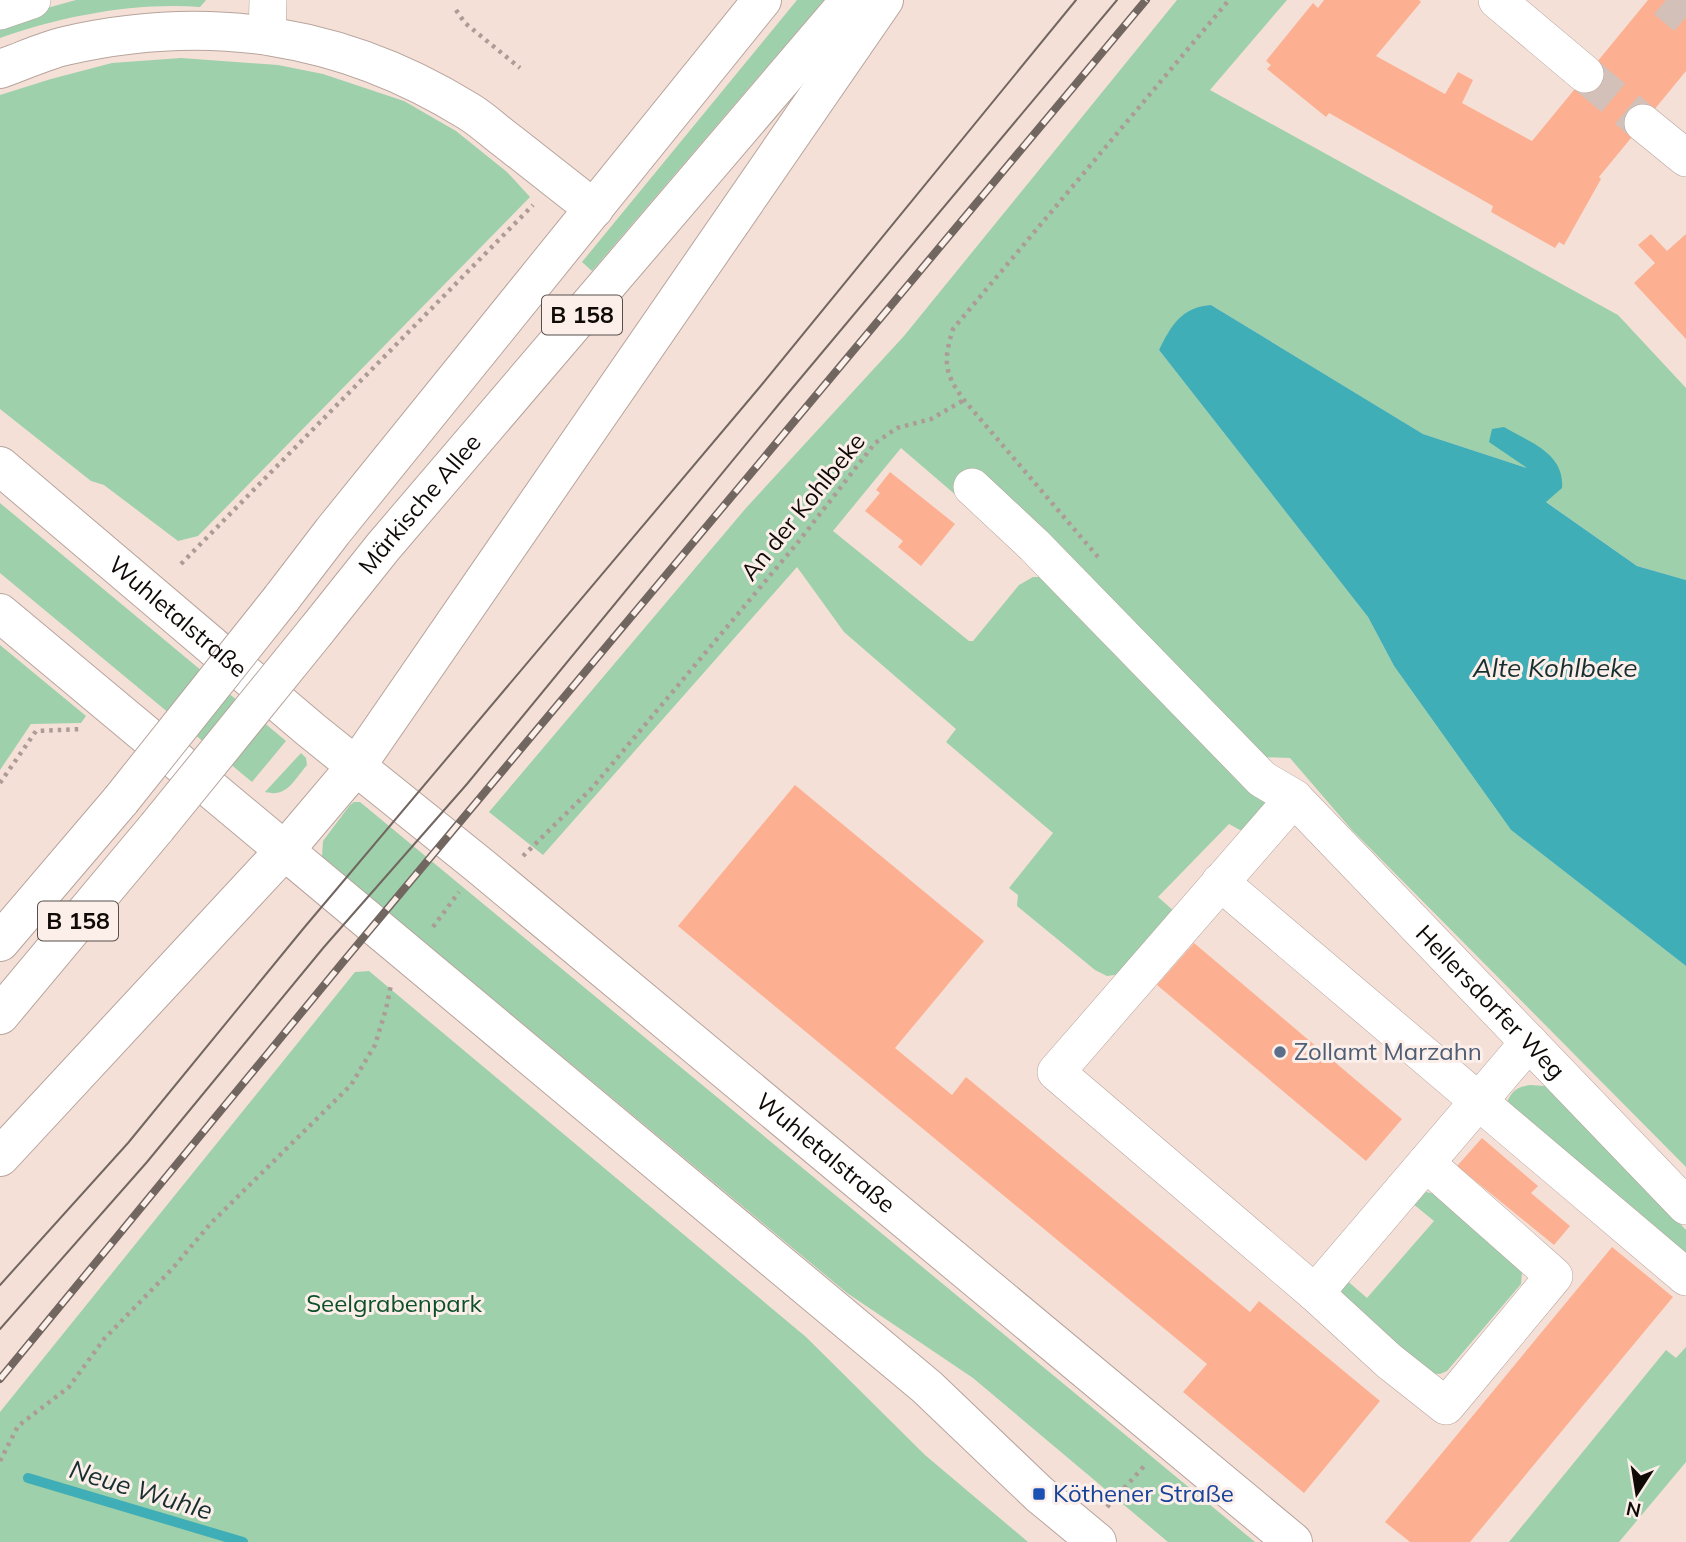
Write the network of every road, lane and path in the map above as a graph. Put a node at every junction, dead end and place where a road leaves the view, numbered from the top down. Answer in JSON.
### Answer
{"nodes":[{"id":1,"x":32,"y":0,"type":"edge"},
{"id":2,"x":762,"y":0,"type":"edge"},
{"id":3,"x":850,"y":0,"type":"edge"},
{"id":4,"x":884,"y":0,"type":"edge"},
{"id":5,"x":1229,"y":0,"type":"edge"},
{"id":6,"x":1514,"y":5,"type":"edge"},
{"id":7,"x":456,"y":10,"type":"dead end"},
{"id":8,"x":0,"y":11,"type":"edge"},
{"id":9,"x":268,"y":18,"type":"edge"},
{"id":10,"x":520,"y":68,"type":"dead end"},
{"id":11,"x":0,"y":69,"type":"edge"},
{"id":12,"x":1585,"y":74,"type":"tunnel mouth"},
{"id":13,"x":1643,"y":123,"type":"tunnel mouth"},
{"id":14,"x":1686,"y":158,"type":"edge"},
{"id":15,"x":542,"y":197,"type":"dead end"},
{"id":16,"x":594,"y":209,"type":"junction"},
{"id":17,"x":0,"y":466,"type":"edge"},
{"id":18,"x":972,"y":487,"type":"dead end"},
{"id":19,"x":181,"y":564,"type":"dead end"},
{"id":20,"x":0,"y":612,"type":"edge"},
{"id":21,"x":92,"y":729,"type":"dead end"},
{"id":22,"x":357,"y":765,"type":"junction"},
{"id":23,"x":0,"y":783,"type":"edge"},
{"id":24,"x":1294,"y":798,"type":"junction"},
{"id":25,"x":285,"y":849,"type":"junction"},
{"id":26,"x":479,"y":866,"type":"junction"},
{"id":27,"x":1220,"y":882,"type":"junction"},
{"id":28,"x":0,"y":942,"type":"edge"},
{"id":29,"x":410,"y":957,"type":"junction"},
{"id":30,"x":0,"y":1015,"type":"edge"},
{"id":31,"x":1529,"y":1042,"type":"junction"},
{"id":32,"x":1479,"y":1102,"type":"junction"},
{"id":33,"x":0,"y":1157,"type":"edge"},
{"id":34,"x":1426,"y":1163,"type":"junction"},
{"id":35,"x":1686,"y":1206,"type":"edge"},
{"id":36,"x":1686,"y":1277,"type":"edge"},
{"id":37,"x":1315,"y":1293,"type":"junction"},
{"id":38,"x":1153,"y":1455,"type":"dead end"},
{"id":39,"x":0,"y":1461,"type":"edge"},
{"id":40,"x":1115,"y":1498,"type":"dead end"},
{"id":41,"x":1097,"y":1542,"type":"edge"},
{"id":42,"x":1293,"y":1542,"type":"edge"}],
"edges":[{"from":1,"to":8,"type":"street"},
{"from":2,"to":16,"type":"main road","name":"Märkische Allee","number":"B 158"},
{"from":3,"to":30,"type":"main road","name":"Märkische Allee","number":"B 158","bridge":true},
{"from":4,"to":22,"type":"main road"},
{"from":5,"to":26,"type":"path","name":"An der Kohlbeke"},
{"from":6,"to":12,"type":"street"},
{"from":7,"to":10,"type":"path"},
{"from":9,"to":11,"type":"main road"},
{"from":9,"to":16,"type":"main road"},
{"from":13,"to":14,"type":"street"},
{"from":15,"to":19,"type":"path"},
{"from":16,"to":28,"type":"main road","name":"Märkische Allee","number":"B 158","bridge":true},
{"from":17,"to":22,"type":"main road","name":"Wuhletalstraße"},
{"from":18,"to":24,"type":"street","name":"Hellersdorfer Weg"},
{"from":20,"to":25,"type":"main road"},
{"from":21,"to":23,"type":"path"},
{"from":22,"to":25,"type":"main road"},
{"from":22,"to":26,"type":"main road","name":"Wuhletalstraße"},
{"from":24,"to":27,"type":"street"},
{"from":24,"to":31,"type":"street","name":"Hellersdorfer Weg"},
{"from":25,"to":29,"type":"main road"},
{"from":25,"to":33,"type":"main road"},
{"from":26,"to":29,"type":"path"},
{"from":26,"to":42,"type":"main road","name":"Wuhletalstraße"},
{"from":27,"to":32,"type":"street"},
{"from":27,"to":37,"type":"street"},
{"from":29,"to":39,"type":"path"},
{"from":29,"to":41,"type":"main road"},
{"from":31,"to":32,"type":"street"},
{"from":31,"to":35,"type":"street","name":"Hellersdorfer Weg"},
{"from":32,"to":34,"type":"street"},
{"from":32,"to":36,"type":"street"},
{"from":34,"to":37,"type":"street"},
{"from":34,"to":37,"type":"street"},
{"from":38,"to":40,"type":"path"}]}
